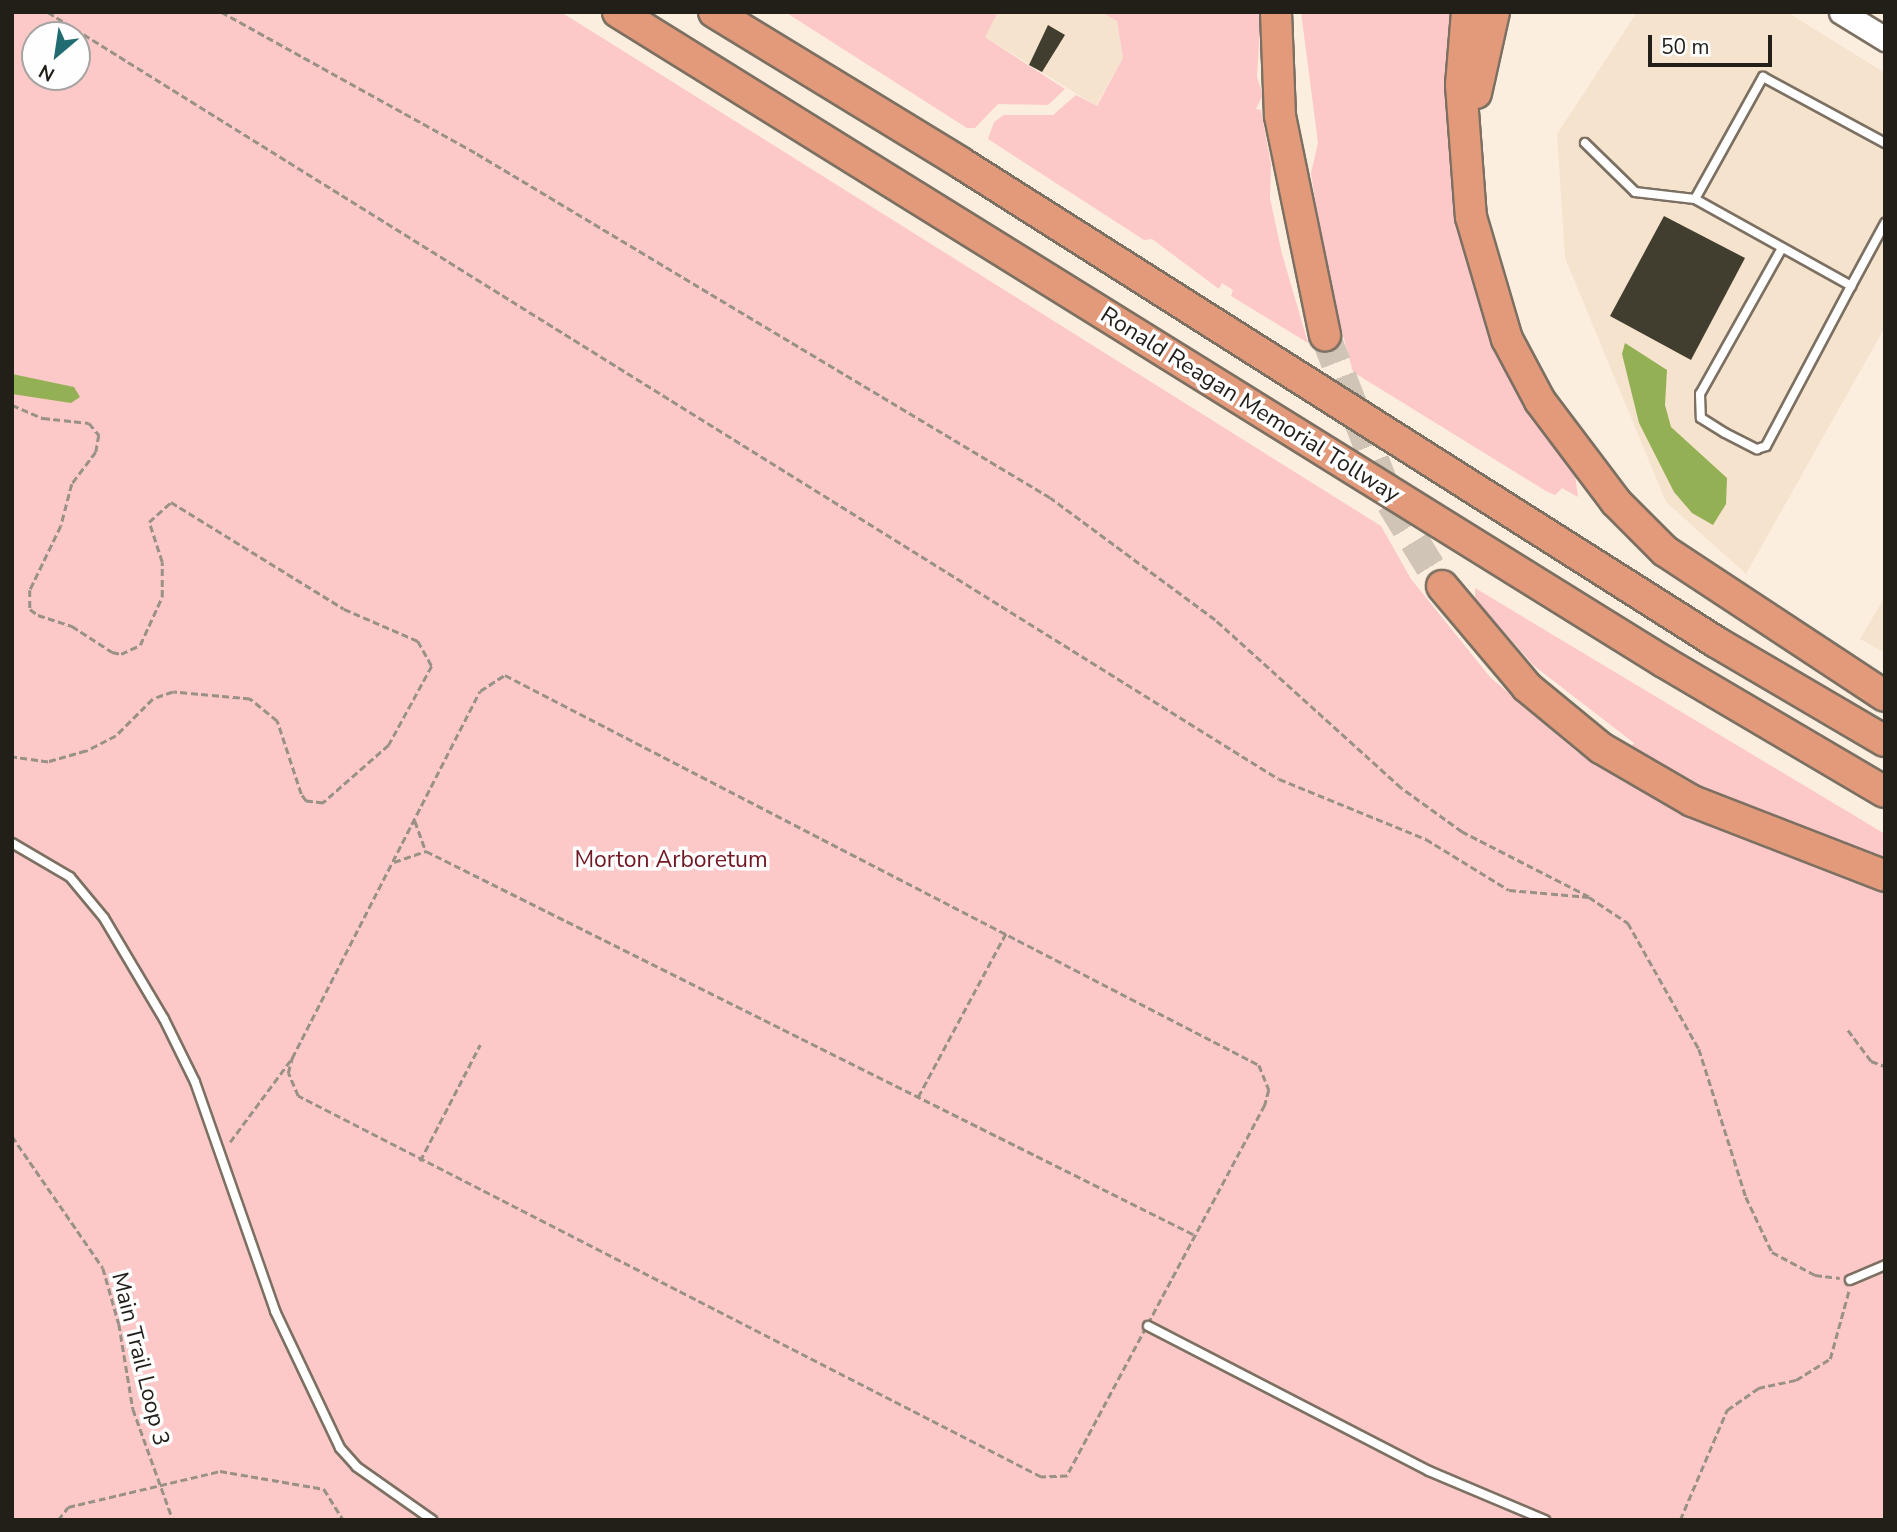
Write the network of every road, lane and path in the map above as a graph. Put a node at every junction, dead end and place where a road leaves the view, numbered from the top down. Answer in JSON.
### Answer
{"nodes":[{"id":1,"x":48,"y":12,"type":"edge"},
{"id":2,"x":220,"y":12,"type":"edge"},
{"id":3,"x":618,"y":12,"type":"edge"},
{"id":4,"x":714,"y":12,"type":"edge"},
{"id":5,"x":1276,"y":12,"type":"edge"},
{"id":6,"x":1467,"y":12,"type":"edge"},
{"id":7,"x":1494,"y":12,"type":"edge"},
{"id":8,"x":1842,"y":12,"type":"edge"},
{"id":9,"x":1885,"y":39,"type":"edge"},
{"id":10,"x":1585,"y":143,"type":"dead end"},
{"id":11,"x":1885,"y":143,"type":"edge"},
{"id":12,"x":1464,"y":155,"type":"junction"},
{"id":13,"x":1695,"y":199,"type":"junction"},
{"id":14,"x":1885,"y":223,"type":"edge"},
{"id":15,"x":1782,"y":248,"type":"junction"},
{"id":16,"x":1851,"y":286,"type":"junction"},
{"id":17,"x":1325,"y":335,"type":"tunnel mouth"},
{"id":18,"x":12,"y":405,"type":"edge"},
{"id":19,"x":1442,"y":586,"type":"tunnel mouth"},
{"id":20,"x":1885,"y":696,"type":"edge"},
{"id":21,"x":1885,"y":741,"type":"edge"},
{"id":22,"x":12,"y":757,"type":"edge"},
{"id":23,"x":1885,"y":792,"type":"edge"},
{"id":24,"x":415,"y":817,"type":"junction"},
{"id":25,"x":12,"y":843,"type":"edge"},
{"id":26,"x":426,"y":851,"type":"junction"},
{"id":27,"x":392,"y":863,"type":"junction"},
{"id":28,"x":1885,"y":876,"type":"edge"},
{"id":29,"x":1589,"y":897,"type":"junction"},
{"id":30,"x":1007,"y":933,"type":"junction"},
{"id":31,"x":1848,"y":1030,"type":"dead end"},
{"id":32,"x":480,"y":1045,"type":"dead end"},
{"id":33,"x":292,"y":1058,"type":"junction"},
{"id":34,"x":1885,"y":1066,"type":"edge"},
{"id":35,"x":918,"y":1097,"type":"junction"},
{"id":36,"x":12,"y":1136,"type":"edge"},
{"id":37,"x":223,"y":1160,"type":"junction"},
{"id":38,"x":420,"y":1161,"type":"junction"},
{"id":39,"x":1195,"y":1236,"type":"junction"},
{"id":40,"x":1885,"y":1265,"type":"edge"},
{"id":41,"x":1850,"y":1280,"type":"junction"},
{"id":42,"x":1148,"y":1325,"type":"junction"},
{"id":43,"x":158,"y":1490,"type":"junction"},
{"id":44,"x":58,"y":1520,"type":"edge"},
{"id":45,"x":173,"y":1520,"type":"edge"},
{"id":46,"x":343,"y":1520,"type":"edge"},
{"id":47,"x":432,"y":1520,"type":"edge"},
{"id":48,"x":1545,"y":1520,"type":"edge"},
{"id":49,"x":1680,"y":1520,"type":"edge"}],
"edges":[{"from":1,"to":29,"type":"path"},
{"from":2,"to":29,"type":"path"},
{"from":3,"to":23,"type":"highway","name":"Ronald Reagan Memorial Tollway"},
{"from":4,"to":21,"type":"highway"},
{"from":5,"to":17,"type":"highway"},
{"from":6,"to":12,"type":"highway"},
{"from":7,"to":12,"type":"highway"},
{"from":8,"to":9,"type":"main road"},
{"from":10,"to":13,"type":"lane"},
{"from":11,"to":13,"type":"lane"},
{"from":12,"to":20,"type":"highway"},
{"from":13,"to":15,"type":"lane"},
{"from":14,"to":16,"type":"lane"},
{"from":15,"to":16,"type":"lane"},
{"from":15,"to":16,"type":"lane"},
{"from":18,"to":22,"type":"path"},
{"from":19,"to":28,"type":"highway"},
{"from":24,"to":26,"type":"path"},
{"from":24,"to":27,"type":"path"},
{"from":24,"to":30,"type":"path"},
{"from":25,"to":37,"type":"lane"},
{"from":26,"to":27,"type":"path"},
{"from":26,"to":35,"type":"path"},
{"from":27,"to":33,"type":"path"},
{"from":29,"to":41,"type":"path"},
{"from":30,"to":35,"type":"path"},
{"from":30,"to":39,"type":"path"},
{"from":31,"to":34,"type":"path"},
{"from":32,"to":38,"type":"path"},
{"from":33,"to":37,"type":"path"},
{"from":33,"to":38,"type":"path"},
{"from":35,"to":39,"type":"path"},
{"from":36,"to":43,"type":"path","name":"Main Trail Loop 3"},
{"from":37,"to":47,"type":"lane"},
{"from":38,"to":42,"type":"path"},
{"from":39,"to":42,"type":"path"},
{"from":40,"to":41,"type":"lane"},
{"from":41,"to":49,"type":"path"},
{"from":42,"to":48,"type":"lane"},
{"from":43,"to":44,"type":"path"},
{"from":43,"to":45,"type":"path","name":"Main Trail Loop 3"},
{"from":43,"to":46,"type":"path"}]}
